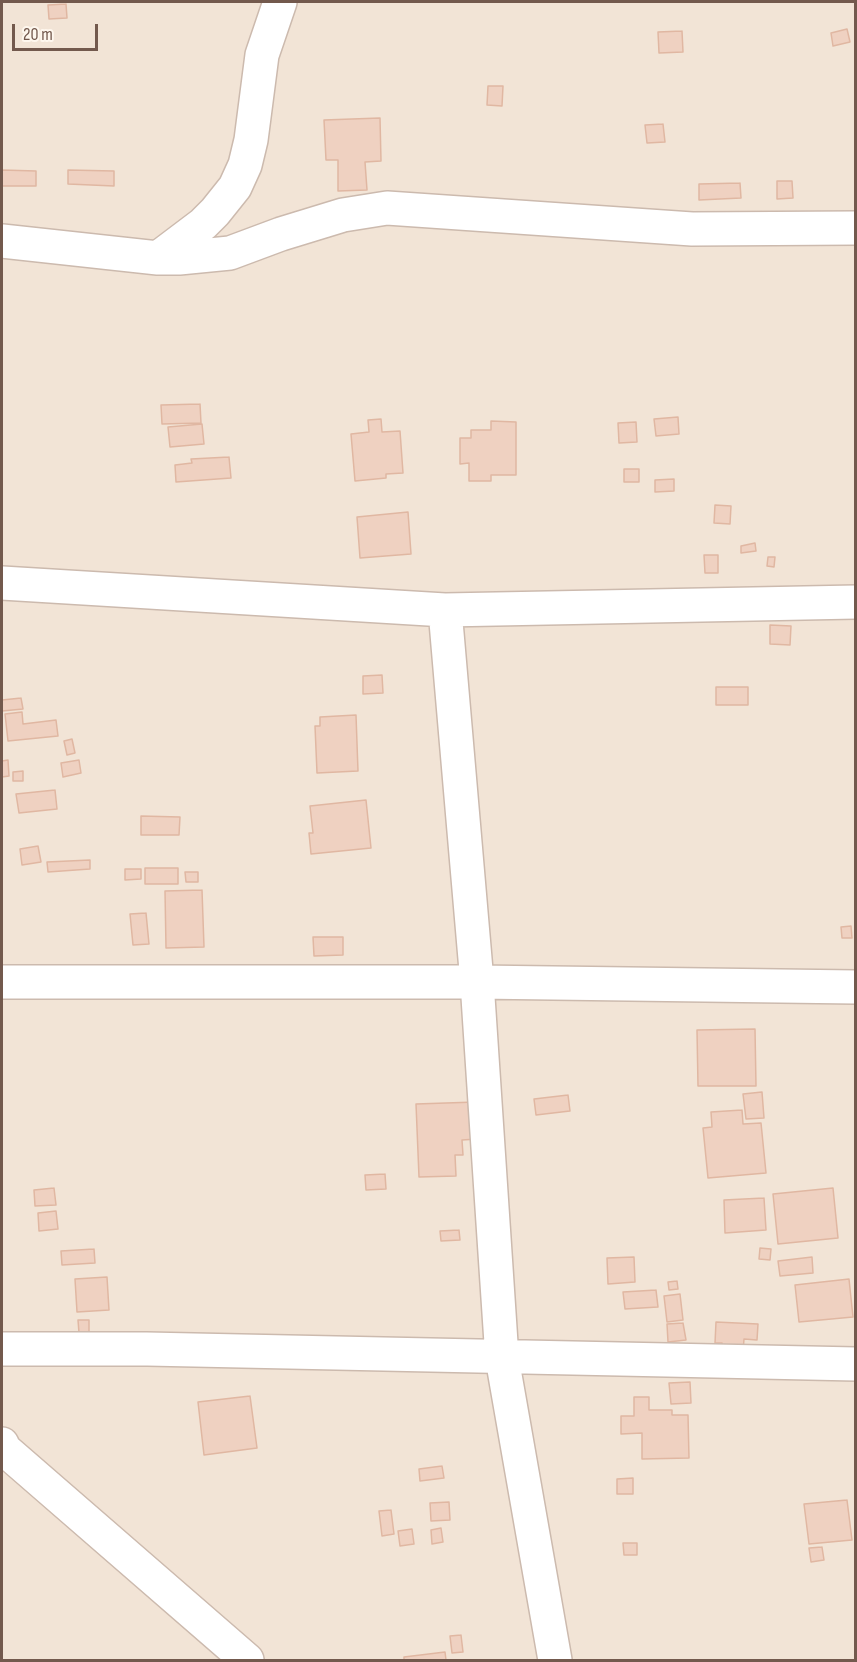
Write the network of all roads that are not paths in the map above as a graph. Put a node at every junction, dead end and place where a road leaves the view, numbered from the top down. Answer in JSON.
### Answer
{"nodes":[{"id":1,"x":280,"y":2,"type":"edge"},
{"id":2,"x":855,"y":228,"type":"edge"},
{"id":3,"x":2,"y":241,"type":"edge"},
{"id":4,"x":158,"y":258,"type":"junction"},
{"id":5,"x":2,"y":583,"type":"edge"},
{"id":6,"x":855,"y":602,"type":"edge"},
{"id":7,"x":445,"y":610,"type":"junction"},
{"id":8,"x":477,"y":981,"type":"junction"},
{"id":9,"x":2,"y":982,"type":"edge"},
{"id":10,"x":855,"y":987,"type":"edge"},
{"id":11,"x":2,"y":1349,"type":"edge"},
{"id":12,"x":501,"y":1358,"type":"junction"},
{"id":13,"x":855,"y":1364,"type":"edge"},
{"id":14,"x":2,"y":1444,"type":"edge"},
{"id":15,"x":247,"y":1660,"type":"edge"},
{"id":16,"x":555,"y":1660,"type":"edge"}],
"edges":[{"from":1,"to":4,"type":"street"},
{"from":2,"to":4,"type":"street"},
{"from":3,"to":4,"type":"street"},
{"from":5,"to":7,"type":"street"},
{"from":6,"to":7,"type":"street"},
{"from":7,"to":8,"type":"street"},
{"from":8,"to":9,"type":"street"},
{"from":8,"to":10,"type":"street"},
{"from":8,"to":12,"type":"street"},
{"from":11,"to":12,"type":"street"},
{"from":12,"to":13,"type":"street"},
{"from":12,"to":16,"type":"street"},
{"from":14,"to":15,"type":"street"}]}
